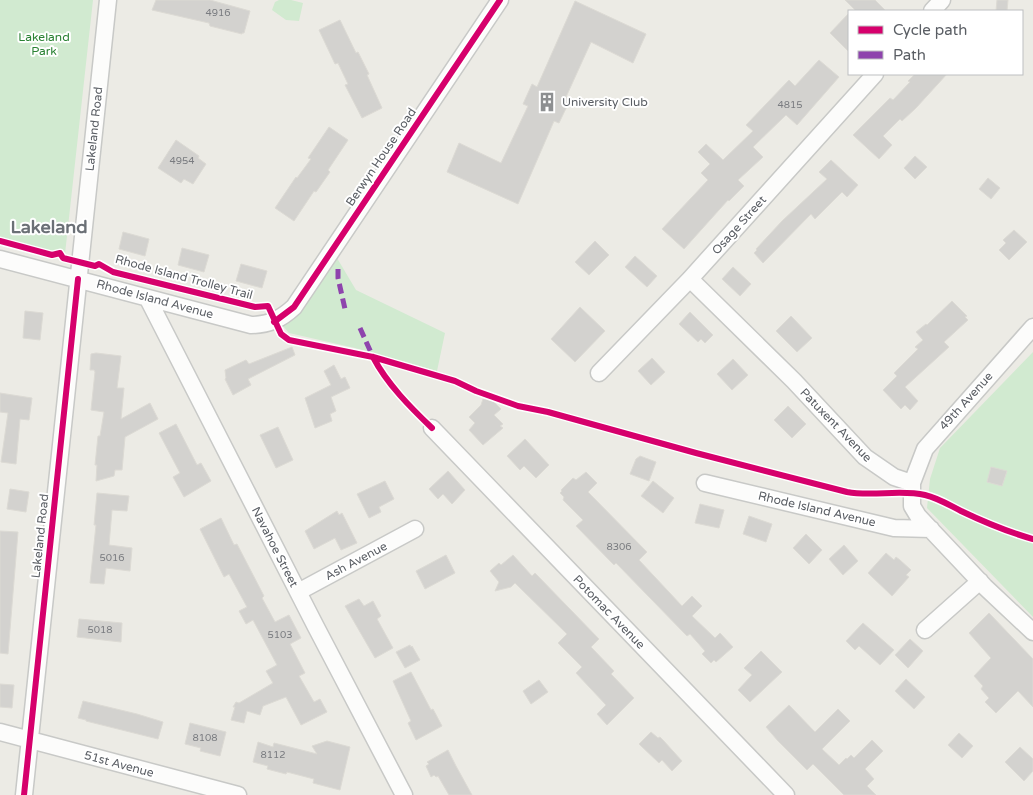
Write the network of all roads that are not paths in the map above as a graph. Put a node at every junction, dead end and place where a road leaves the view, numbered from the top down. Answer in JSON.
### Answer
{"nodes":[{"id":1,"x":108,"y":0,"type":"edge"},
{"id":2,"x":500,"y":0,"type":"edge"},
{"id":3,"x":942,"y":0,"type":"edge"},
{"id":4,"x":933,"y":10,"type":"edge"},
{"id":5,"x":874,"y":75,"type":"edge"},
{"id":6,"x":0,"y":259,"type":"edge"},
{"id":7,"x":690,"y":278,"type":"junction"},
{"id":8,"x":78,"y":279,"type":"junction"},
{"id":9,"x":148,"y":298,"type":"junction"},
{"id":10,"x":251,"y":325,"type":"joint"},
{"id":11,"x":1033,"y":327,"type":"edge"},
{"id":12,"x":599,"y":373,"type":"dead end"},
{"id":13,"x":432,"y":428,"type":"dead end"},
{"id":14,"x":705,"y":483,"type":"dead end"},
{"id":15,"x":912,"y":483,"type":"junction"},
{"id":16,"x":415,"y":529,"type":"dead end"},
{"id":17,"x":931,"y":530,"type":"junction"},
{"id":18,"x":980,"y":582,"type":"junction"},
{"id":19,"x":298,"y":592,"type":"junction"},
{"id":20,"x":925,"y":630,"type":"dead end"},
{"id":21,"x":1033,"y":632,"type":"edge"},
{"id":22,"x":0,"y":732,"type":"edge"},
{"id":23,"x":30,"y":740,"type":"junction"},
{"id":24,"x":24,"y":795,"type":"edge"},
{"id":25,"x":238,"y":795,"type":"edge"},
{"id":26,"x":404,"y":795,"type":"edge"},
{"id":27,"x":786,"y":795,"type":"edge"}],
"edges":[{"from":1,"to":8,"type":"street","name":"Lakeland Road"},
{"from":2,"to":10,"type":"street","name":"Berwyn House Road"},
{"from":3,"to":4,"type":"street"},
{"from":5,"to":7,"type":"street","name":"Osage Street"},
{"from":6,"to":8,"type":"street","name":"Rhode Island Avenue"},
{"from":7,"to":12,"type":"street","name":"Osage Street"},
{"from":7,"to":15,"type":"street","name":"Patuxent Avenue"},
{"from":8,"to":9,"type":"street","name":"Rhode Island Avenue"},
{"from":8,"to":23,"type":"street","name":"Lakeland Road"},
{"from":9,"to":10,"type":"street","name":"Rhode Island Avenue"},
{"from":9,"to":19,"type":"street","name":"Navahoe Street"},
{"from":11,"to":15,"type":"street","name":"49th Avenue"},
{"from":13,"to":27,"type":"street","name":"Potomac Avenue"},
{"from":14,"to":17,"type":"street","name":"Rhode Island Avenue"},
{"from":15,"to":17,"type":"street"},
{"from":16,"to":19,"type":"street","name":"Ash Avenue"},
{"from":17,"to":18,"type":"street"},
{"from":18,"to":20,"type":"street"},
{"from":18,"to":21,"type":"street"},
{"from":19,"to":26,"type":"street","name":"Navahoe Street"},
{"from":22,"to":23,"type":"street","name":"51st Avenue"},
{"from":23,"to":24,"type":"street","name":"Lakeland Road"},
{"from":23,"to":25,"type":"street","name":"51st Avenue"}]}
